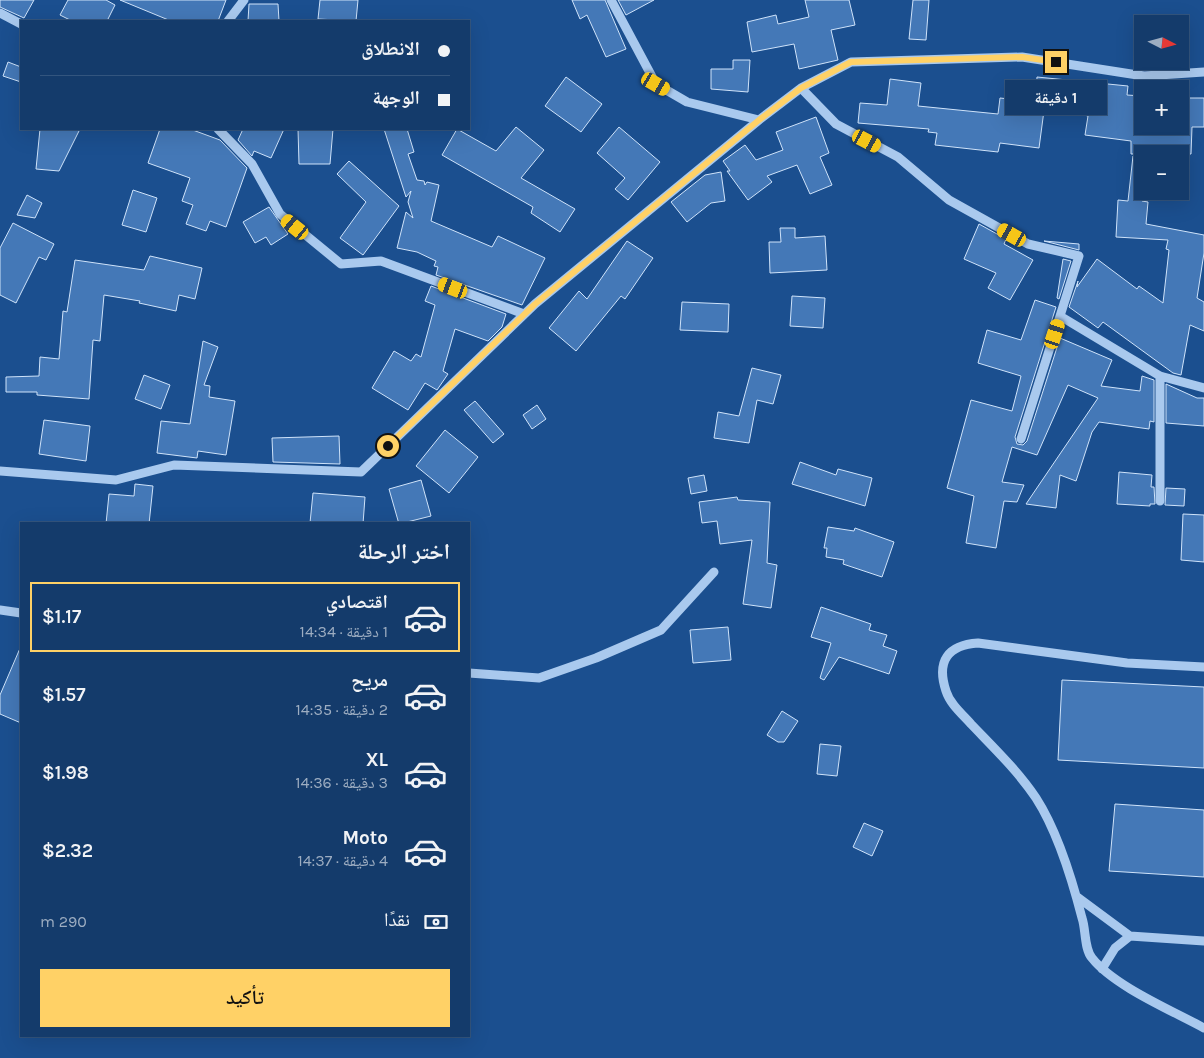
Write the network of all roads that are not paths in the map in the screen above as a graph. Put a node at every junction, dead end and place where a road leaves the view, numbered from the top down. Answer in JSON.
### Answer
{"nodes":[{"id":1,"x":244,"y":0,"type":"edge"},
{"id":2,"x":611,"y":0,"type":"edge"},
{"id":3,"x":0,"y":14,"type":"edge"},
{"id":4,"x":229,"y":20,"type":"edge"},
{"id":5,"x":20,"y":24,"type":"edge"},
{"id":6,"x":1204,"y":72,"type":"edge"},
{"id":7,"x":801,"y":88,"type":"junction"},
{"id":8,"x":759,"y":120,"type":"junction"},
{"id":9,"x":219,"y":130,"type":"edge"},
{"id":10,"x":524,"y":314,"type":"junction"},
{"id":11,"x":1060,"y":316,"type":"junction"},
{"id":12,"x":1160,"y":376,"type":"junction"},
{"id":13,"x":1204,"y":388,"type":"edge"},
{"id":14,"x":1021,"y":439,"type":"dead end"},
{"id":15,"x":0,"y":472,"type":"edge"},
{"id":16,"x":1160,"y":501,"type":"dead end"},
{"id":17,"x":714,"y":572,"type":"dead end"},
{"id":18,"x":0,"y":610,"type":"edge"},
{"id":19,"x":20,"y":613,"type":"edge"},
{"id":20,"x":1204,"y":667,"type":"edge"},
{"id":21,"x":470,"y":672,"type":"edge"},
{"id":22,"x":1076,"y":896,"type":"junction"},
{"id":23,"x":1130,"y":936,"type":"junction"},
{"id":24,"x":1204,"y":941,"type":"edge"},
{"id":25,"x":1102,"y":969,"type":"junction"},
{"id":26,"x":1204,"y":1028,"type":"edge"}],
"edges":[{"from":1,"to":4,"type":"street"},
{"from":2,"to":8,"type":"street"},
{"from":3,"to":5,"type":"street"},
{"from":6,"to":7,"type":"street"},
{"from":7,"to":8,"type":"street"},
{"from":7,"to":11,"type":"street"},
{"from":8,"to":10,"type":"street"},
{"from":9,"to":10,"type":"street"},
{"from":10,"to":15,"type":"street"},
{"from":11,"to":12,"type":"street"},
{"from":11,"to":14,"type":"street"},
{"from":12,"to":13,"type":"street"},
{"from":12,"to":16,"type":"street"},
{"from":17,"to":21,"type":"street"},
{"from":18,"to":19,"type":"street"},
{"from":20,"to":22,"type":"street"},
{"from":22,"to":23,"type":"street"},
{"from":22,"to":25,"type":"street"},
{"from":23,"to":24,"type":"street"},
{"from":23,"to":25,"type":"street"},
{"from":25,"to":26,"type":"street"}]}
